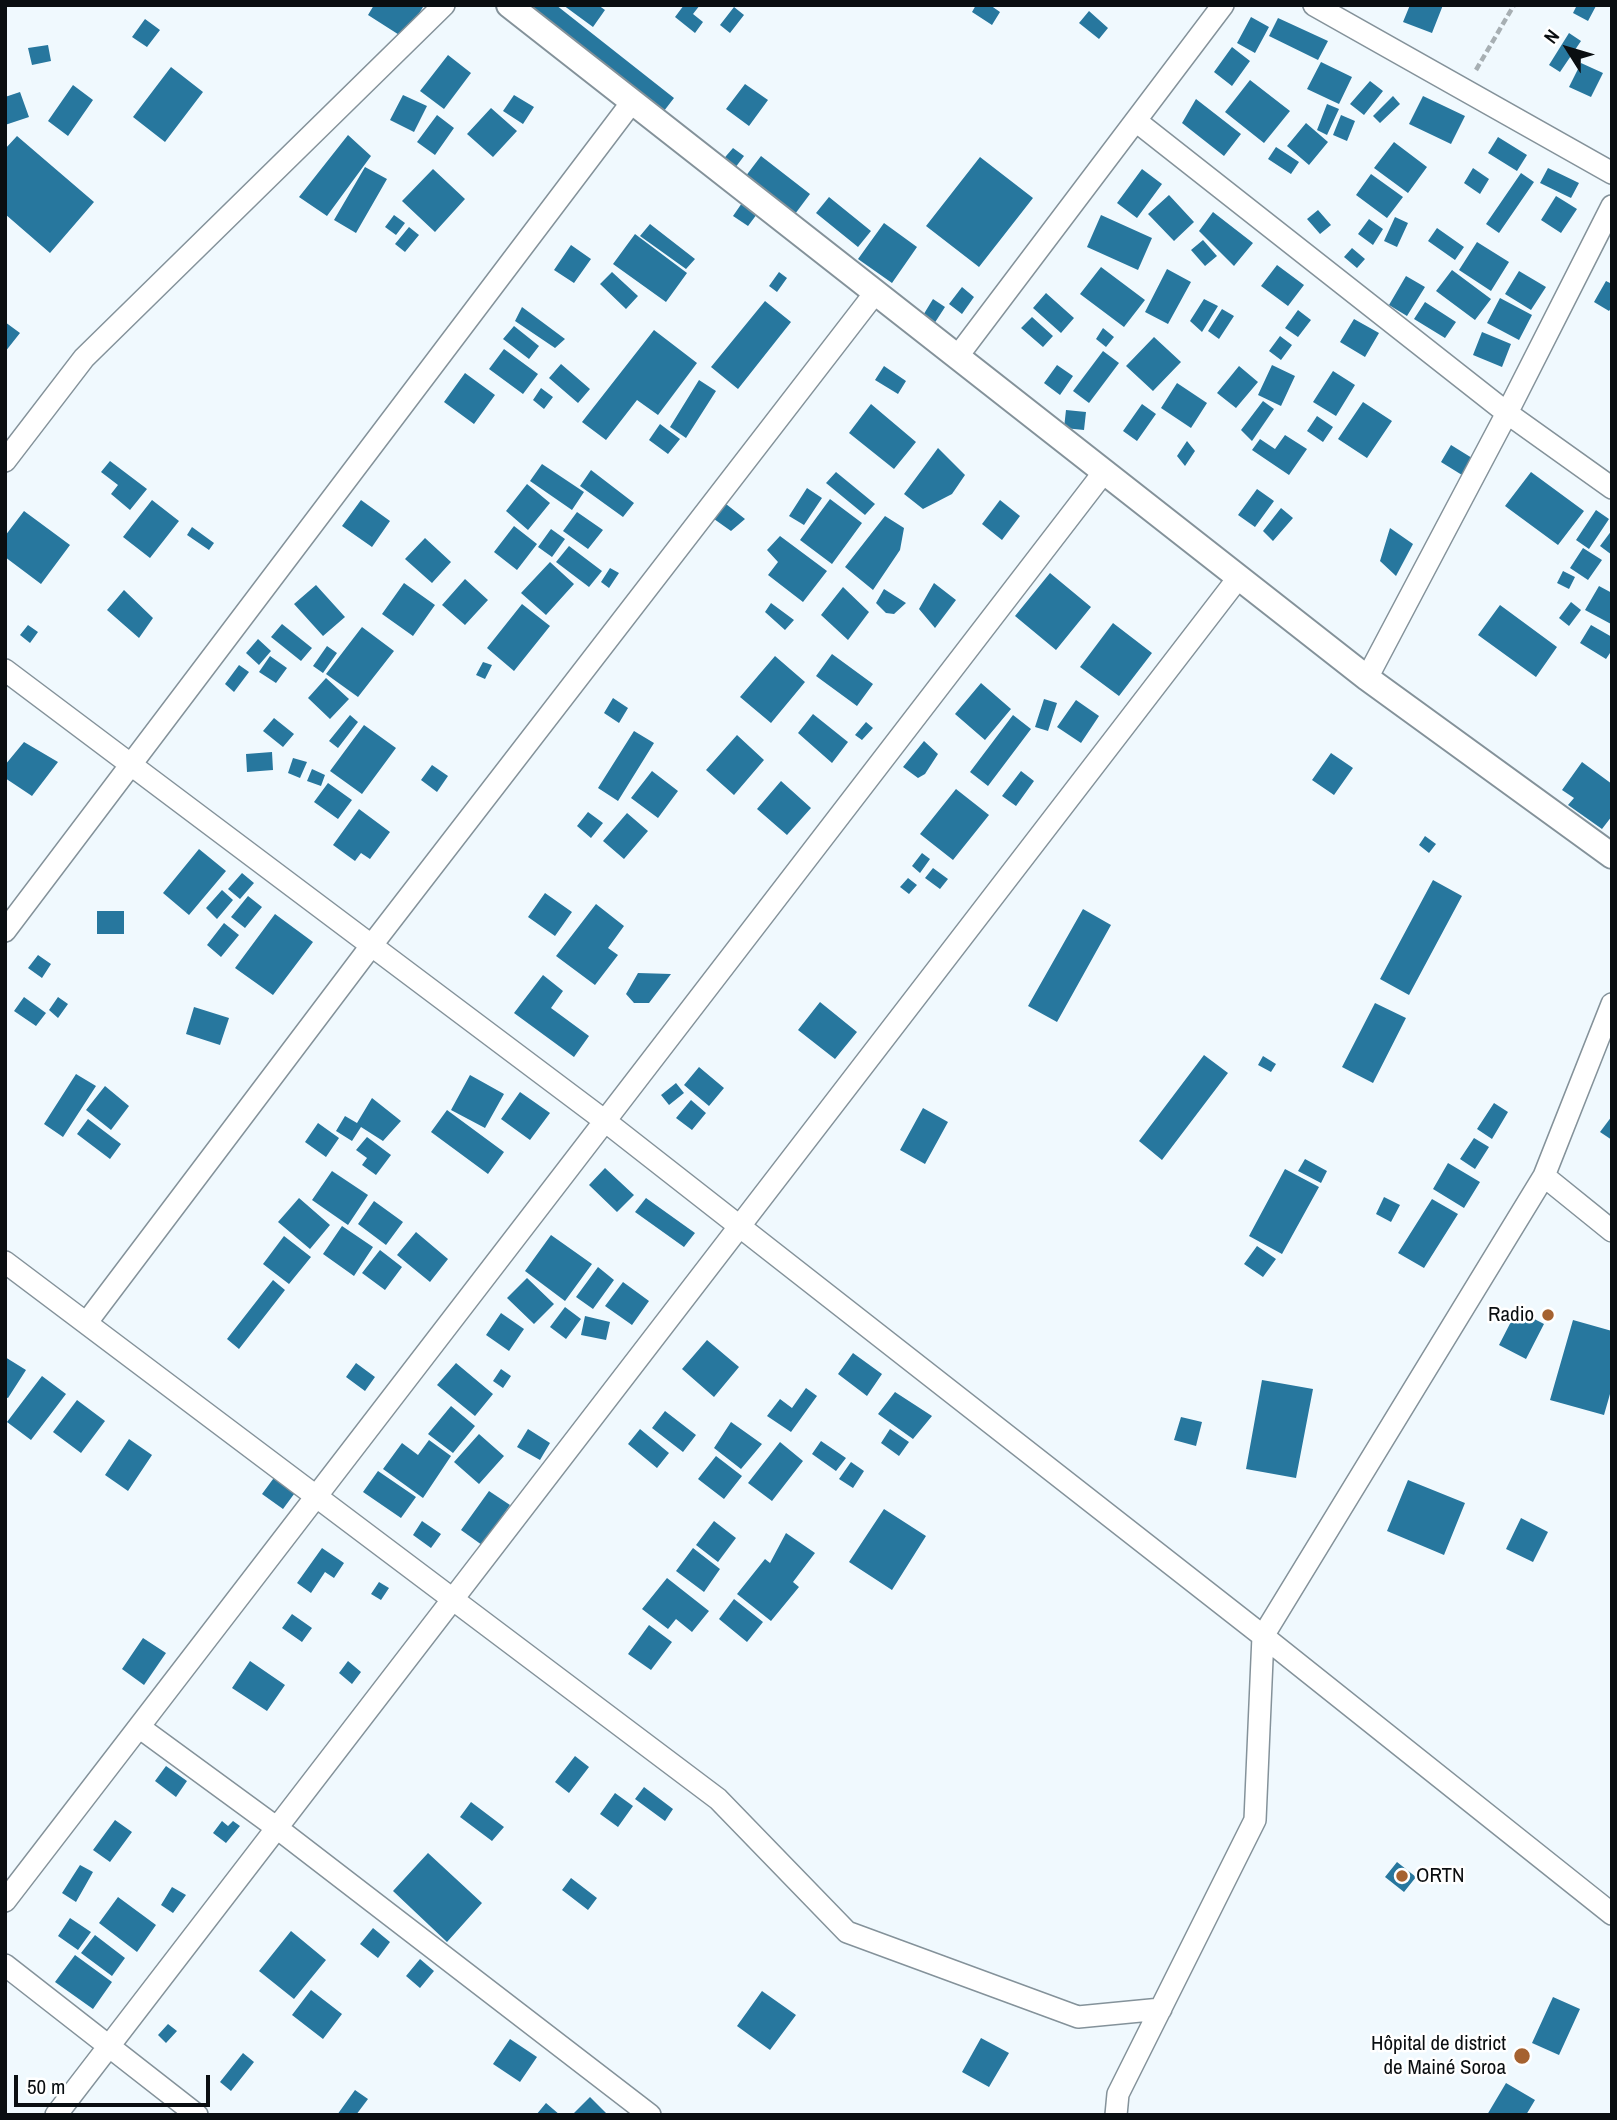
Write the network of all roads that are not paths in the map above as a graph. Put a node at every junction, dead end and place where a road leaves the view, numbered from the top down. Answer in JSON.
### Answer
{"nodes":[{"id":1,"x":444,"y":5,"type":"edge"},
{"id":2,"x":509,"y":5,"type":"edge"},
{"id":3,"x":1223,"y":5,"type":"edge"},
{"id":4,"x":1314,"y":5,"type":"edge"},
{"id":5,"x":632,"y":102,"type":"junction"},
{"id":6,"x":1136,"y":121,"type":"junction"},
{"id":7,"x":1612,"y":173,"type":"edge"},
{"id":8,"x":1612,"y":206,"type":"edge"},
{"id":9,"x":875,"y":293,"type":"junction"},
{"id":10,"x":957,"y":357,"type":"junction"},
{"id":11,"x":1507,"y":412,"type":"junction"},
{"id":12,"x":5,"y":461,"type":"edge"},
{"id":13,"x":1104,"y":472,"type":"junction"},
{"id":14,"x":1612,"y":488,"type":"edge"},
{"id":15,"x":1239,"y":577,"type":"junction"},
{"id":16,"x":5,"y":670,"type":"edge"},
{"id":17,"x":1367,"y":678,"type":"junction"},
{"id":18,"x":132,"y":766,"type":"junction"},
{"id":19,"x":1612,"y":856,"type":"edge"},
{"id":20,"x":5,"y":931,"type":"edge"},
{"id":21,"x":371,"y":946,"type":"junction"},
{"id":22,"x":1612,"y":1004,"type":"edge"},
{"id":23,"x":605,"y":1121,"type":"junction"},
{"id":24,"x":1544,"y":1176,"type":"junction"},
{"id":25,"x":740,"y":1226,"type":"junction"},
{"id":26,"x":1612,"y":1231,"type":"edge"},
{"id":27,"x":5,"y":1262,"type":"edge"},
{"id":28,"x":87,"y":1322,"type":"junction"},
{"id":29,"x":316,"y":1497,"type":"junction"},
{"id":30,"x":453,"y":1600,"type":"junction"},
{"id":31,"x":1263,"y":1636,"type":"junction"},
{"id":32,"x":139,"y":1727,"type":"junction"},
{"id":33,"x":276,"y":1828,"type":"junction"},
{"id":34,"x":5,"y":1901,"type":"edge"},
{"id":35,"x":1612,"y":1914,"type":"edge"},
{"id":36,"x":5,"y":1965,"type":"edge"},
{"id":37,"x":1161,"y":2009,"type":"junction"},
{"id":38,"x":109,"y":2046,"type":"junction"},
{"id":39,"x":56,"y":2115,"type":"edge"},
{"id":40,"x":197,"y":2115,"type":"edge"},
{"id":41,"x":650,"y":2115,"type":"edge"},
{"id":42,"x":1116,"y":2115,"type":"edge"}],
"edges":[{"from":1,"to":12,"type":"street"},
{"from":2,"to":5,"type":"street"},
{"from":3,"to":6,"type":"street"},
{"from":4,"to":7,"type":"street"},
{"from":5,"to":9,"type":"street"},
{"from":5,"to":18,"type":"street"},
{"from":6,"to":10,"type":"street"},
{"from":6,"to":11,"type":"street"},
{"from":8,"to":11,"type":"street"},
{"from":9,"to":10,"type":"street"},
{"from":9,"to":21,"type":"street"},
{"from":10,"to":13,"type":"street"},
{"from":11,"to":14,"type":"street"},
{"from":11,"to":17,"type":"street"},
{"from":13,"to":15,"type":"street"},
{"from":13,"to":23,"type":"street"},
{"from":15,"to":17,"type":"street"},
{"from":15,"to":25,"type":"street"},
{"from":16,"to":18,"type":"street"},
{"from":17,"to":19,"type":"street"},
{"from":18,"to":20,"type":"street"},
{"from":18,"to":21,"type":"street"},
{"from":21,"to":23,"type":"street"},
{"from":21,"to":28,"type":"street"},
{"from":22,"to":24,"type":"street"},
{"from":23,"to":25,"type":"street"},
{"from":23,"to":29,"type":"street"},
{"from":24,"to":26,"type":"street"},
{"from":24,"to":31,"type":"street"},
{"from":25,"to":30,"type":"street"},
{"from":25,"to":31,"type":"street"},
{"from":27,"to":28,"type":"street"},
{"from":28,"to":29,"type":"street"},
{"from":29,"to":30,"type":"street"},
{"from":29,"to":32,"type":"street"},
{"from":30,"to":33,"type":"street"},
{"from":30,"to":37,"type":"street"},
{"from":31,"to":35,"type":"street"},
{"from":31,"to":37,"type":"street"},
{"from":32,"to":33,"type":"street"},
{"from":32,"to":34,"type":"street"},
{"from":33,"to":38,"type":"street"},
{"from":33,"to":41,"type":"street"},
{"from":36,"to":38,"type":"street"},
{"from":37,"to":42,"type":"street"},
{"from":38,"to":39,"type":"street"},
{"from":38,"to":40,"type":"street"}]}
